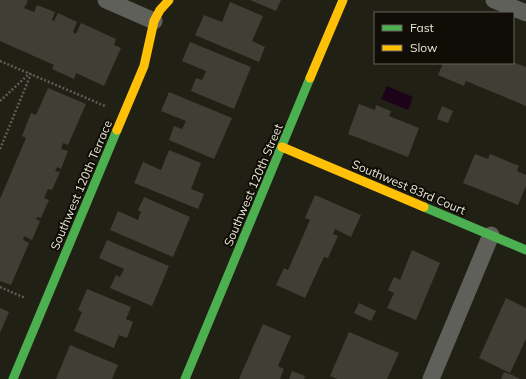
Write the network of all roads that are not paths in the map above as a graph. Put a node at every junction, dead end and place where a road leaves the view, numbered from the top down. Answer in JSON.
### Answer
{"nodes":[{"id":1,"x":106,"y":0,"type":"edge"},
{"id":2,"x":169,"y":0,"type":"edge"},
{"id":3,"x":343,"y":0,"type":"edge"},
{"id":4,"x":494,"y":0,"type":"edge"},
{"id":5,"x":526,"y":13,"type":"edge"},
{"id":6,"x":154,"y":21,"type":"junction"},
{"id":7,"x":282,"y":146,"type":"junction"},
{"id":8,"x":491,"y":235,"type":"junction"},
{"id":9,"x":526,"y":250,"type":"edge"},
{"id":10,"x":13,"y":379,"type":"edge"},
{"id":11,"x":186,"y":379,"type":"edge"},
{"id":12,"x":431,"y":379,"type":"edge"}],
"edges":[{"from":1,"to":6,"type":"street"},
{"from":2,"to":6,"type":"street","name":"Southwest 120th Terrace"},
{"from":3,"to":7,"type":"street","name":"Southwest 120th Street"},
{"from":4,"to":5,"type":"street"},
{"from":6,"to":10,"type":"street","name":"Southwest 120th Terrace"},
{"from":7,"to":8,"type":"street","name":"Southwest 83rd Court"},
{"from":7,"to":11,"type":"street","name":"Southwest 120th Street"},
{"from":8,"to":9,"type":"street","name":"Southwest 83rd Court"},
{"from":8,"to":12,"type":"street"}]}
